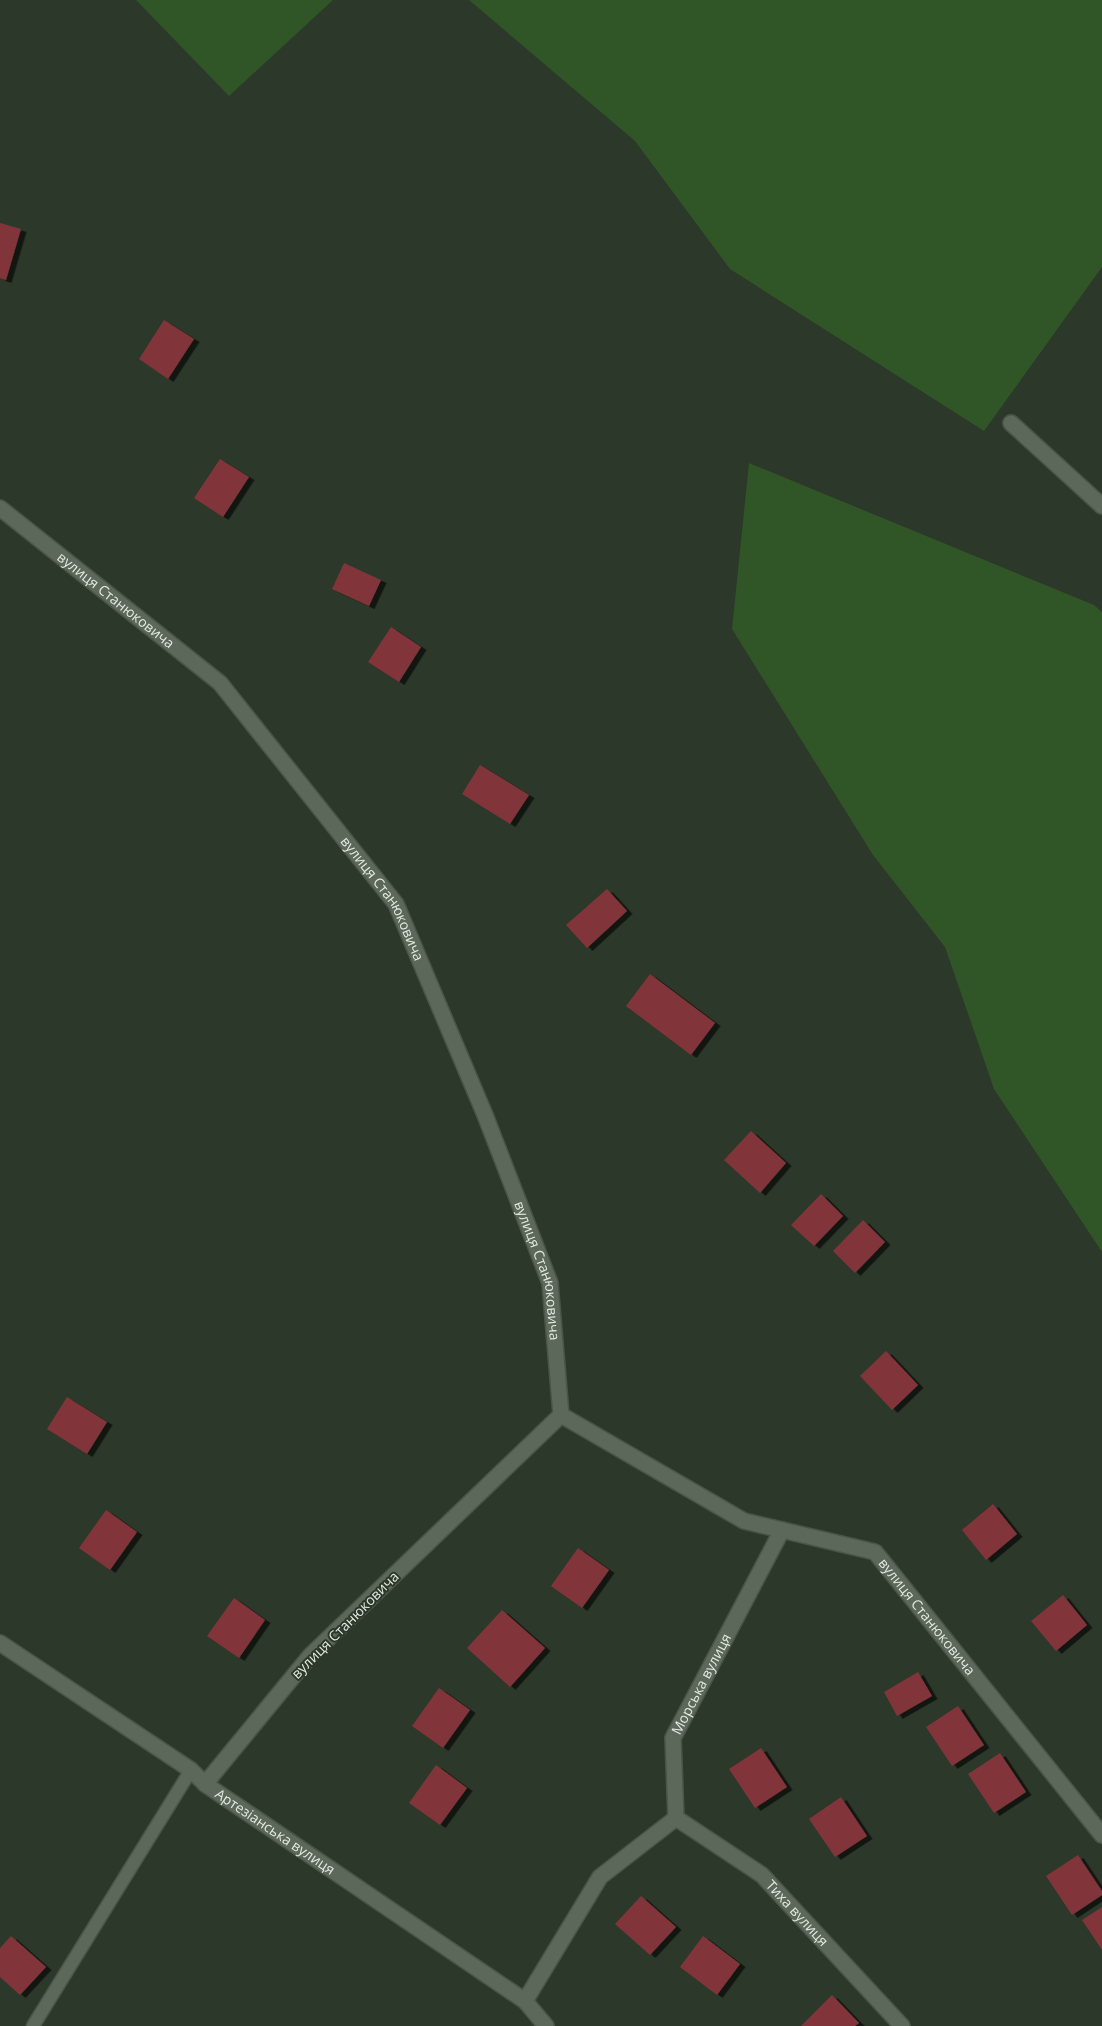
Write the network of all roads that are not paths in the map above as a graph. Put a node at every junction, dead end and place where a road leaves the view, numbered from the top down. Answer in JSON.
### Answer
{"nodes":[{"id":1,"x":1011,"y":423,"type":"dead end"},
{"id":2,"x":1102,"y":506,"type":"edge"},
{"id":3,"x":0,"y":508,"type":"edge"},
{"id":4,"x":560,"y":1415,"type":"junction"},
{"id":5,"x":782,"y":1530,"type":"junction"},
{"id":6,"x":0,"y":1643,"type":"edge"},
{"id":7,"x":191,"y":1770,"type":"junction"},
{"id":8,"x":205,"y":1784,"type":"junction"},
{"id":9,"x":676,"y":1818,"type":"junction"},
{"id":10,"x":1102,"y":1835,"type":"edge"},
{"id":11,"x":525,"y":2001,"type":"junction"},
{"id":12,"x":33,"y":2026,"type":"edge"},
{"id":13,"x":546,"y":2026,"type":"edge"},
{"id":14,"x":902,"y":2026,"type":"edge"}],
"edges":[{"from":1,"to":2,"type":"street"},
{"from":3,"to":4,"type":"street","name":"вулиця Станюковича"},
{"from":4,"to":5,"type":"street","name":"вулиця Станюковича"},
{"from":4,"to":8,"type":"street","name":"вулиця Станюковича"},
{"from":5,"to":9,"type":"street","name":"Морська вулиця"},
{"from":5,"to":10,"type":"street","name":"вулиця Станюковича"},
{"from":6,"to":7,"type":"street","name":"Артезіанська вулиця"},
{"from":7,"to":8,"type":"street","name":"Артезіанська вулиця"},
{"from":7,"to":12,"type":"lane"},
{"from":8,"to":11,"type":"street","name":"Артезіанська вулиця"},
{"from":9,"to":11,"type":"street"},
{"from":9,"to":14,"type":"street","name":"Тиха вулиця"},
{"from":11,"to":13,"type":"street","name":"Артезіанська вулиця"}]}
